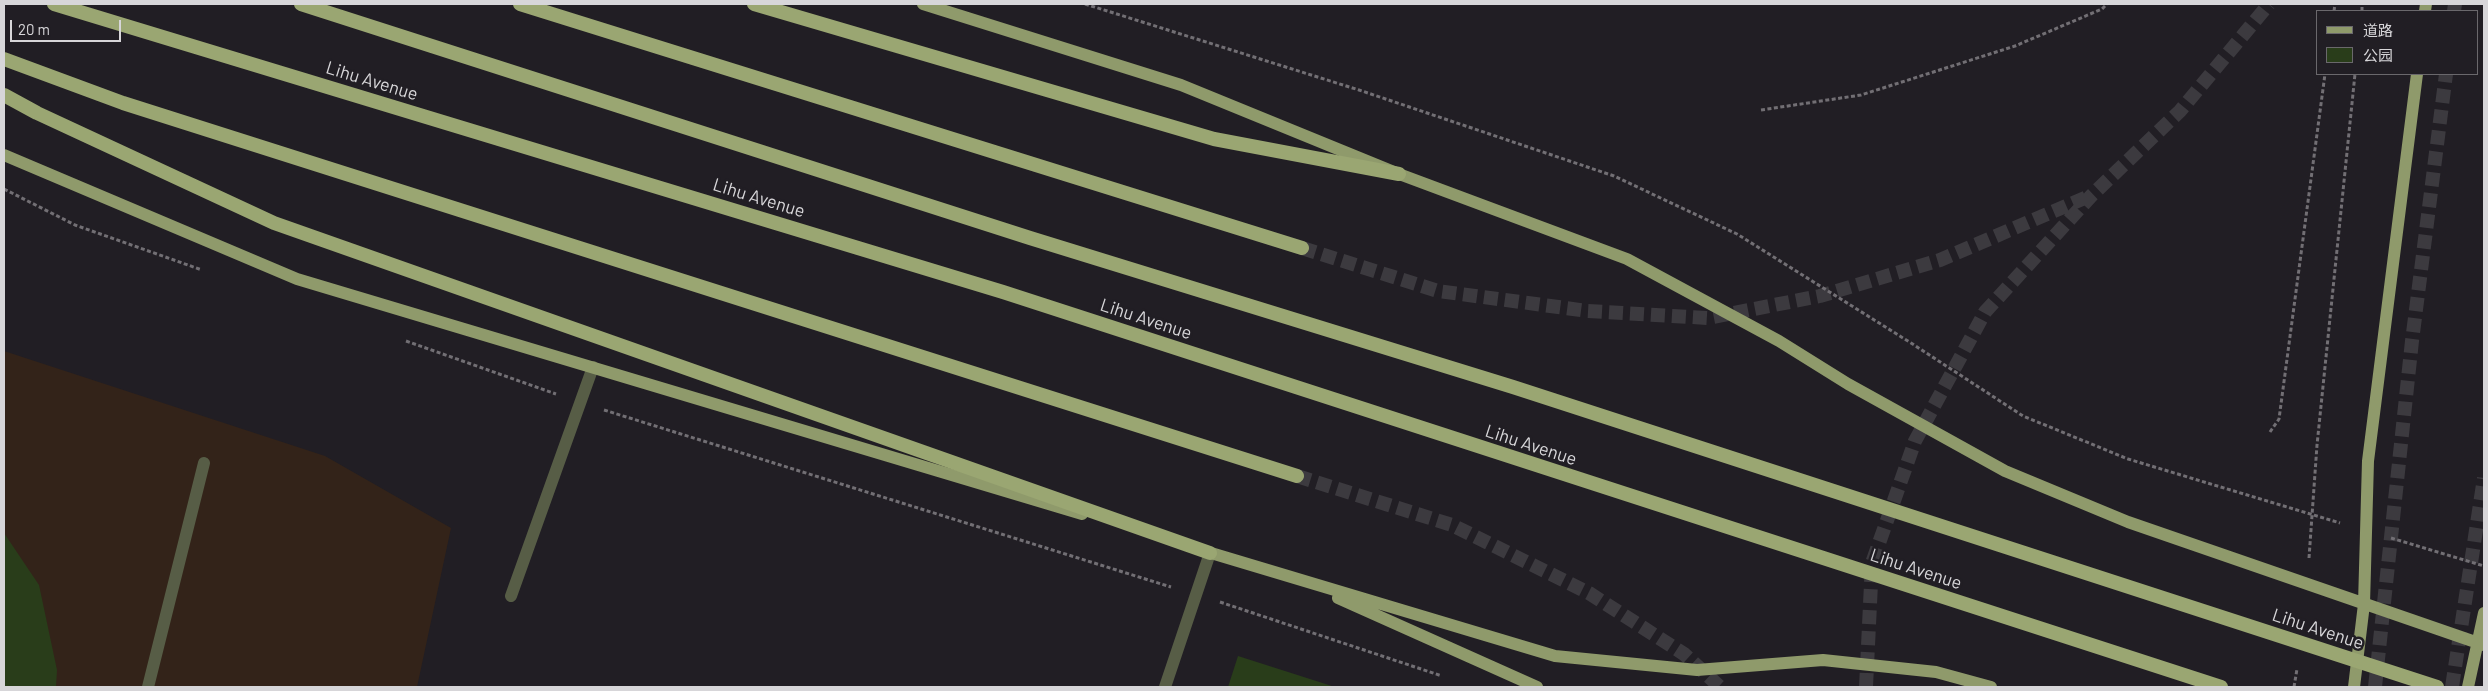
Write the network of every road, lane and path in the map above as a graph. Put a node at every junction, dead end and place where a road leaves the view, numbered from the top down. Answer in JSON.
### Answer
{"nodes":[{"id":1,"x":54,"y":4,"type":"edge"},
{"id":2,"x":301,"y":4,"type":"edge"},
{"id":3,"x":520,"y":4,"type":"edge"},
{"id":4,"x":754,"y":4,"type":"edge"},
{"id":5,"x":923,"y":4,"type":"edge"},
{"id":6,"x":1085,"y":4,"type":"edge"},
{"id":7,"x":2106,"y":4,"type":"edge"},
{"id":8,"x":4,"y":59,"type":"edge"},
{"id":9,"x":2325,"y":75,"type":"edge"},
{"id":10,"x":2355,"y":75,"type":"edge"},
{"id":11,"x":2417,"y":75,"type":"edge"},
{"id":12,"x":4,"y":95,"type":"edge"},
{"id":13,"x":1760,"y":110,"type":"dead end"},
{"id":14,"x":4,"y":155,"type":"edge"},
{"id":15,"x":1400,"y":174,"type":"junction"},
{"id":16,"x":4,"y":189,"type":"edge"},
{"id":17,"x":1302,"y":248,"type":"tunnel mouth"},
{"id":18,"x":206,"y":271,"type":"dead end"},
{"id":19,"x":402,"y":340,"type":"dead end"},
{"id":20,"x":592,"y":368,"type":"junction"},
{"id":21,"x":580,"y":402,"type":"junction"},
{"id":22,"x":2270,"y":432,"type":"dead end"},
{"id":23,"x":204,"y":462,"type":"dead end"},
{"id":24,"x":1297,"y":476,"type":"tunnel mouth"},
{"id":25,"x":2313,"y":515,"type":"junction"},
{"id":26,"x":2366,"y":531,"type":"junction"},
{"id":27,"x":1210,"y":553,"type":"junction"},
{"id":28,"x":2484,"y":566,"type":"edge"},
{"id":29,"x":1292,"y":578,"type":"junction"},
{"id":30,"x":2307,"y":584,"type":"junction"},
{"id":31,"x":1196,"y":594,"type":"junction"},
{"id":32,"x":511,"y":596,"type":"dead end"},
{"id":33,"x":2364,"y":604,"type":"junction"},
{"id":34,"x":2484,"y":613,"type":"edge"},
{"id":35,"x":2481,"y":644,"type":"edge"},
{"id":36,"x":1450,"y":678,"type":"dead end"},
{"id":37,"x":148,"y":687,"type":"edge"},
{"id":38,"x":1165,"y":687,"type":"edge"},
{"id":39,"x":1537,"y":687,"type":"edge"},
{"id":40,"x":1991,"y":687,"type":"edge"},
{"id":41,"x":2221,"y":687,"type":"edge"},
{"id":42,"x":2354,"y":687,"type":"edge"},
{"id":43,"x":2437,"y":687,"type":"edge"},
{"id":44,"x":2468,"y":687,"type":"edge"}],
"edges":[{"from":1,"to":41,"type":"highway","name":"Lihu Avenue"},
{"from":2,"to":43,"type":"highway","name":"Lihu Avenue"},
{"from":3,"to":17,"type":"highway"},
{"from":4,"to":15,"type":"highway"},
{"from":5,"to":15,"type":"main road"},
{"from":6,"to":25,"type":"path"},
{"from":7,"to":13,"type":"path"},
{"from":8,"to":24,"type":"highway"},
{"from":9,"to":22,"type":"path"},
{"from":10,"to":25,"type":"path"},
{"from":11,"to":26,"type":"main road"},
{"from":12,"to":27,"type":"highway"},
{"from":14,"to":20,"type":"main road"},
{"from":15,"to":30,"type":"main road"},
{"from":16,"to":18,"type":"path"},
{"from":19,"to":21,"type":"path"},
{"from":20,"to":21,"type":"lane"},
{"from":20,"to":27,"type":"main road"},
{"from":21,"to":31,"type":"path"},
{"from":21,"to":32,"type":"lane"},
{"from":23,"to":37,"type":"lane"},
{"from":25,"to":26,"type":"path"},
{"from":25,"to":30,"type":"path"},
{"from":26,"to":28,"type":"path"},
{"from":26,"to":33,"type":"main road"},
{"from":27,"to":29,"type":"main road"},
{"from":27,"to":31,"type":"lane"},
{"from":29,"to":39,"type":"main road"},
{"from":29,"to":40,"type":"main road"},
{"from":30,"to":33,"type":"main road"},
{"from":31,"to":36,"type":"path"},
{"from":31,"to":38,"type":"lane"},
{"from":33,"to":35,"type":"main road"},
{"from":33,"to":42,"type":"main road"},
{"from":34,"to":35,"type":"main road"},
{"from":35,"to":44,"type":"main road"}]}
